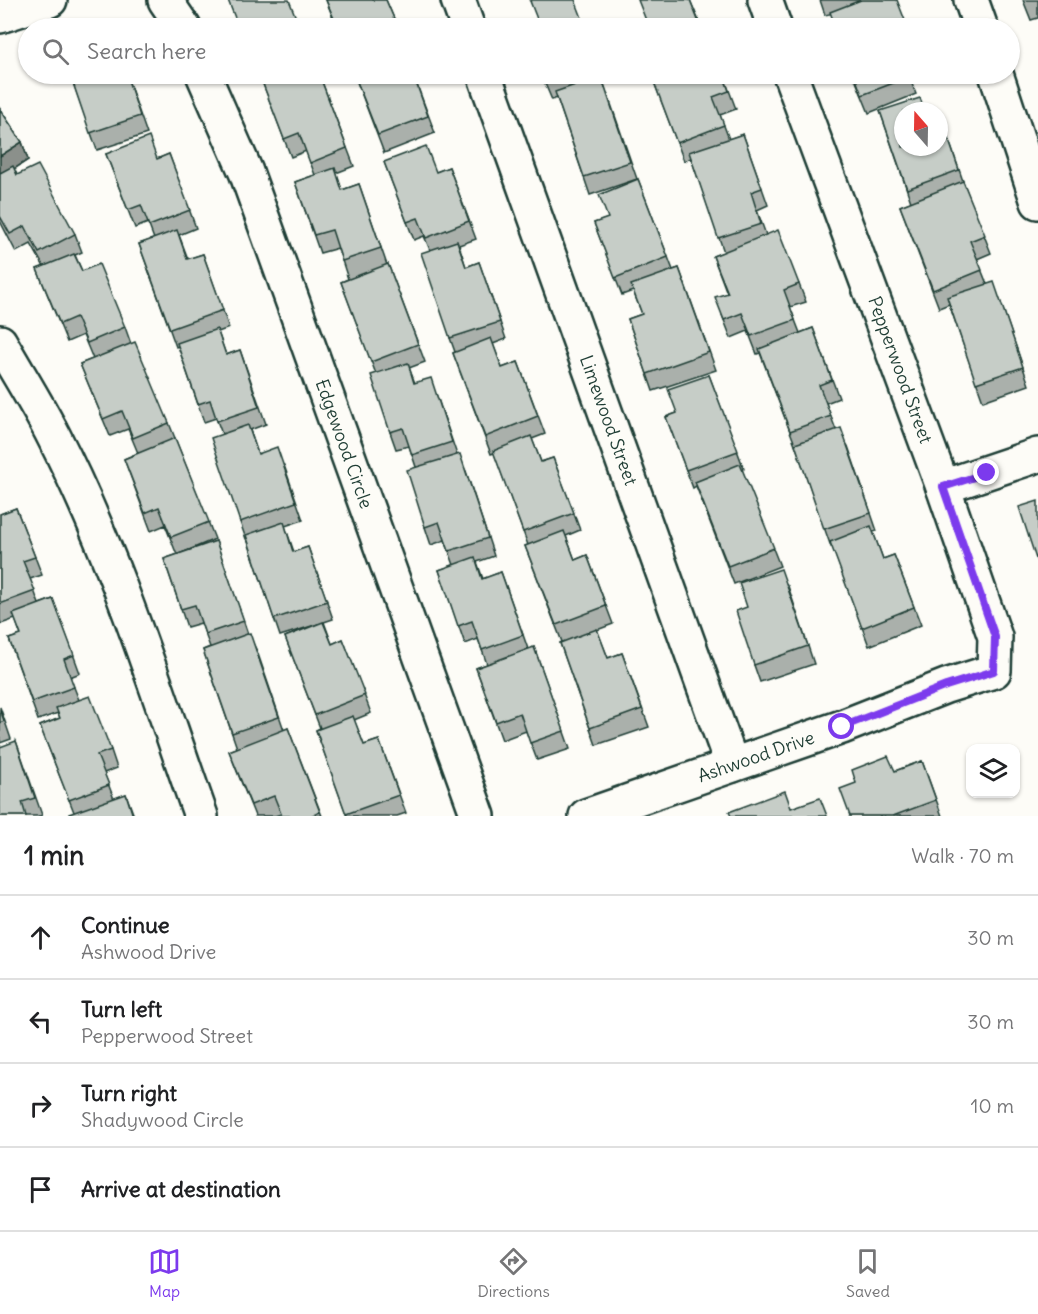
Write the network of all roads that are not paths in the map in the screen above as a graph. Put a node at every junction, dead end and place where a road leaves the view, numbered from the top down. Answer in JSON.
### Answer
{"nodes":[{"id":1,"x":50,"y":0,"type":"edge"},
{"id":2,"x":165,"y":0,"type":"edge"},
{"id":3,"x":458,"y":0,"type":"edge"},
{"id":4,"x":765,"y":0,"type":"edge"},
{"id":5,"x":971,"y":0,"type":"edge"},
{"id":6,"x":0,"y":16,"type":"edge"},
{"id":7,"x":177,"y":18,"type":"edge"},
{"id":8,"x":464,"y":18,"type":"edge"},
{"id":9,"x":771,"y":18,"type":"edge"},
{"id":10,"x":977,"y":18,"type":"edge"},
{"id":11,"x":207,"y":84,"type":"edge"},
{"id":12,"x":488,"y":84,"type":"edge"},
{"id":13,"x":794,"y":84,"type":"edge"},
{"id":14,"x":999,"y":84,"type":"edge"},
{"id":15,"x":1038,"y":202,"type":"edge"},
{"id":16,"x":0,"y":342,"type":"edge"},
{"id":17,"x":1038,"y":455,"type":"edge"},
{"id":18,"x":943,"y":487,"type":"junction"},
{"id":19,"x":994,"y":671,"type":"joint"},
{"id":20,"x":732,"y":765,"type":"junction"},
{"id":21,"x":201,"y":816,"type":"edge"},
{"id":22,"x":478,"y":816,"type":"edge"},
{"id":23,"x":586,"y":816,"type":"edge"}],
"edges":[{"from":1,"to":6,"type":"street"},
{"from":2,"to":7,"type":"street"},
{"from":3,"to":8,"type":"street"},
{"from":4,"to":9,"type":"street"},
{"from":5,"to":10,"type":"street"},
{"from":11,"to":22,"type":"street","name":"Edgewood Circle"},
{"from":12,"to":20,"type":"street","name":"Limewood Street"},
{"from":13,"to":18,"type":"street","name":"Pepperwood Street"},
{"from":14,"to":15,"type":"street"},
{"from":16,"to":21,"type":"street"},
{"from":17,"to":18,"type":"street"},
{"from":18,"to":19,"type":"street","name":"Pepperwood Street"},
{"from":19,"to":20,"type":"street","name":"Ashwood Drive"},
{"from":20,"to":23,"type":"street","name":"Ashwood Drive"}]}
